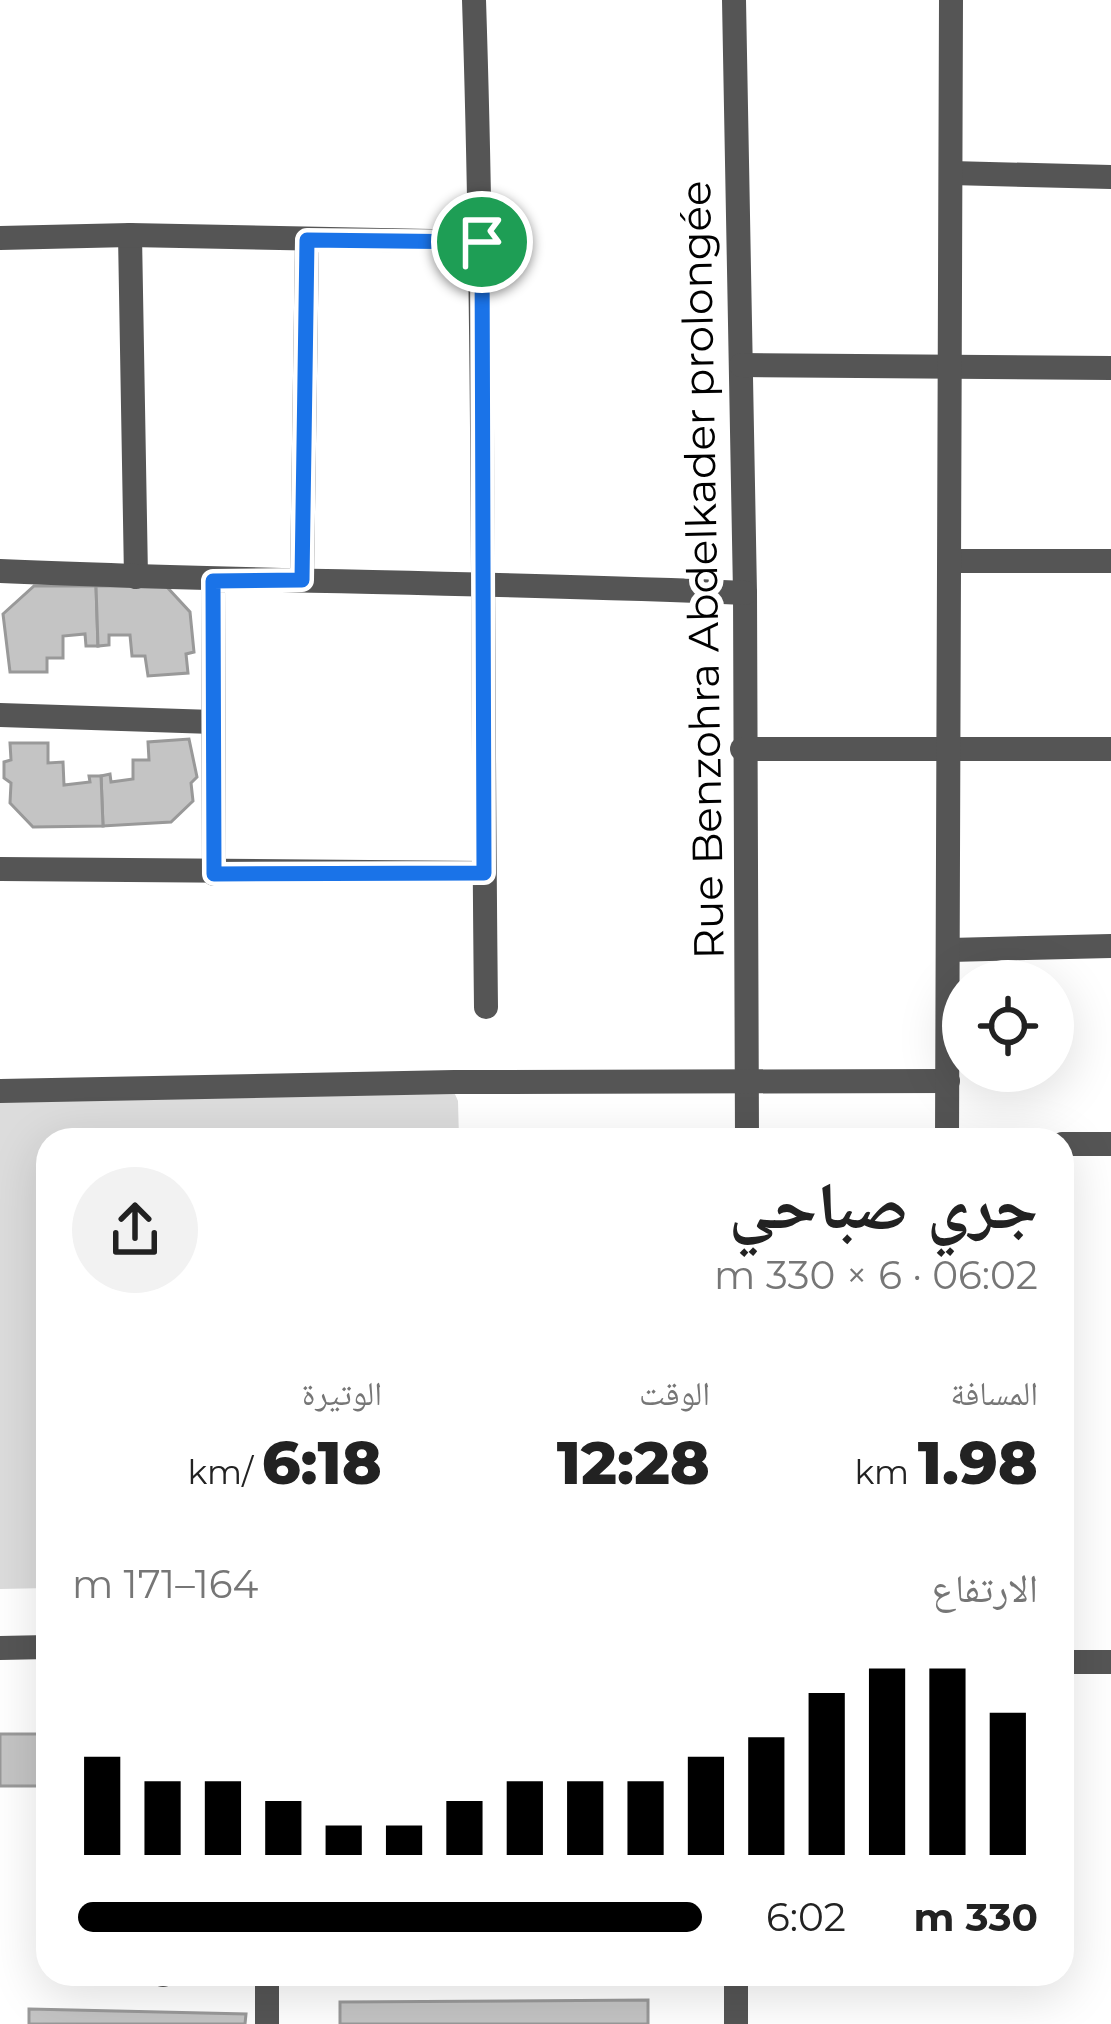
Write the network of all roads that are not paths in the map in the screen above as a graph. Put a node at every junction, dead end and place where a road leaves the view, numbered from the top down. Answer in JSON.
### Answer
{"nodes":[{"id":1,"x":474,"y":0,"type":"edge"},
{"id":2,"x":734,"y":0,"type":"edge"},
{"id":3,"x":951,"y":0,"type":"edge"},
{"id":4,"x":951,"y":172,"type":"junction"},
{"id":5,"x":1111,"y":177,"type":"edge"},
{"id":6,"x":130,"y":235,"type":"junction"},
{"id":7,"x":0,"y":238,"type":"edge"},
{"id":8,"x":307,"y":240,"type":"junction"},
{"id":9,"x":482,"y":242,"type":"junction"},
{"id":10,"x":741,"y":365,"type":"junction"},
{"id":11,"x":1111,"y":368,"type":"edge"},
{"id":12,"x":953,"y":369,"type":"junction"},
{"id":13,"x":951,"y":561,"type":"junction"},
{"id":14,"x":1111,"y":561,"type":"edge"},
{"id":15,"x":0,"y":571,"type":"edge"},
{"id":16,"x":136,"y":577,"type":"junction"},
{"id":17,"x":302,"y":580,"type":"junction"},
{"id":18,"x":213,"y":581,"type":"junction"},
{"id":19,"x":480,"y":581,"type":"junction"},
{"id":20,"x":745,"y":593,"type":"junction"},
{"id":21,"x":0,"y":715,"type":"edge"},
{"id":22,"x":213,"y":722,"type":"junction"},
{"id":23,"x":1111,"y":748,"type":"edge"},
{"id":24,"x":742,"y":749,"type":"junction"},
{"id":25,"x":951,"y":750,"type":"junction"},
{"id":26,"x":0,"y":868,"type":"edge"},
{"id":27,"x":484,"y":873,"type":"junction"},
{"id":28,"x":214,"y":874,"type":"junction"},
{"id":29,"x":1111,"y":946,"type":"edge"},
{"id":30,"x":950,"y":950,"type":"junction"},
{"id":31,"x":950,"y":960,"type":"edge"},
{"id":32,"x":486,"y":1007,"type":"dead end"},
{"id":33,"x":747,"y":1080,"type":"junction"},
{"id":34,"x":942,"y":1082,"type":"edge"},
{"id":35,"x":0,"y":1091,"type":"edge"},
{"id":36,"x":948,"y":1092,"type":"edge"},
{"id":37,"x":747,"y":1128,"type":"edge"},
{"id":38,"x":947,"y":1128,"type":"edge"},
{"id":39,"x":1074,"y":1144,"type":"edge"},
{"id":40,"x":1111,"y":1144,"type":"edge"},
{"id":41,"x":36,"y":1647,"type":"edge"},
{"id":42,"x":0,"y":1648,"type":"edge"},
{"id":43,"x":1074,"y":1662,"type":"edge"},
{"id":44,"x":1111,"y":1662,"type":"edge"},
{"id":45,"x":267,"y":1986,"type":"edge"},
{"id":46,"x":736,"y":1986,"type":"edge"},
{"id":47,"x":267,"y":2024,"type":"edge"},
{"id":48,"x":736,"y":2024,"type":"edge"}],
"edges":[{"from":1,"to":9,"type":"street"},
{"from":2,"to":10,"type":"street","name":"Rue Benzohra Abdelkader prolongée"},
{"from":3,"to":4,"type":"street"},
{"from":4,"to":5,"type":"street"},
{"from":4,"to":12,"type":"street"},
{"from":6,"to":7,"type":"street"},
{"from":6,"to":8,"type":"street"},
{"from":6,"to":16,"type":"street"},
{"from":8,"to":9,"type":"street"},
{"from":8,"to":17,"type":"street"},
{"from":9,"to":19,"type":"street"},
{"from":10,"to":12,"type":"street"},
{"from":10,"to":20,"type":"street","name":"Rue Benzohra Abdelkader prolongée"},
{"from":11,"to":12,"type":"street"},
{"from":12,"to":13,"type":"street"},
{"from":13,"to":14,"type":"street"},
{"from":13,"to":25,"type":"street"},
{"from":15,"to":16,"type":"street"},
{"from":16,"to":18,"type":"street"},
{"from":17,"to":18,"type":"street"},
{"from":17,"to":19,"type":"street"},
{"from":18,"to":22,"type":"street"},
{"from":19,"to":20,"type":"street"},
{"from":19,"to":27,"type":"street"},
{"from":20,"to":24,"type":"street","name":"Rue Benzohra Abdelkader prolongée"},
{"from":21,"to":22,"type":"street"},
{"from":22,"to":28,"type":"street"},
{"from":23,"to":25,"type":"street"},
{"from":24,"to":25,"type":"street"},
{"from":24,"to":33,"type":"street","name":"Rue Benzohra Abdelkader prolongée"},
{"from":25,"to":30,"type":"street"},
{"from":26,"to":28,"type":"street"},
{"from":27,"to":28,"type":"street"},
{"from":27,"to":32,"type":"street"},
{"from":29,"to":30,"type":"street"},
{"from":30,"to":31,"type":"street"},
{"from":33,"to":34,"type":"street"},
{"from":33,"to":35,"type":"street"},
{"from":33,"to":37,"type":"street","name":"Rue Benzohra Abdelkader prolongée"},
{"from":36,"to":38,"type":"street"},
{"from":39,"to":40,"type":"street"},
{"from":41,"to":42,"type":"street"},
{"from":43,"to":44,"type":"street"},
{"from":45,"to":47,"type":"street"},
{"from":46,"to":48,"type":"street"}]}
